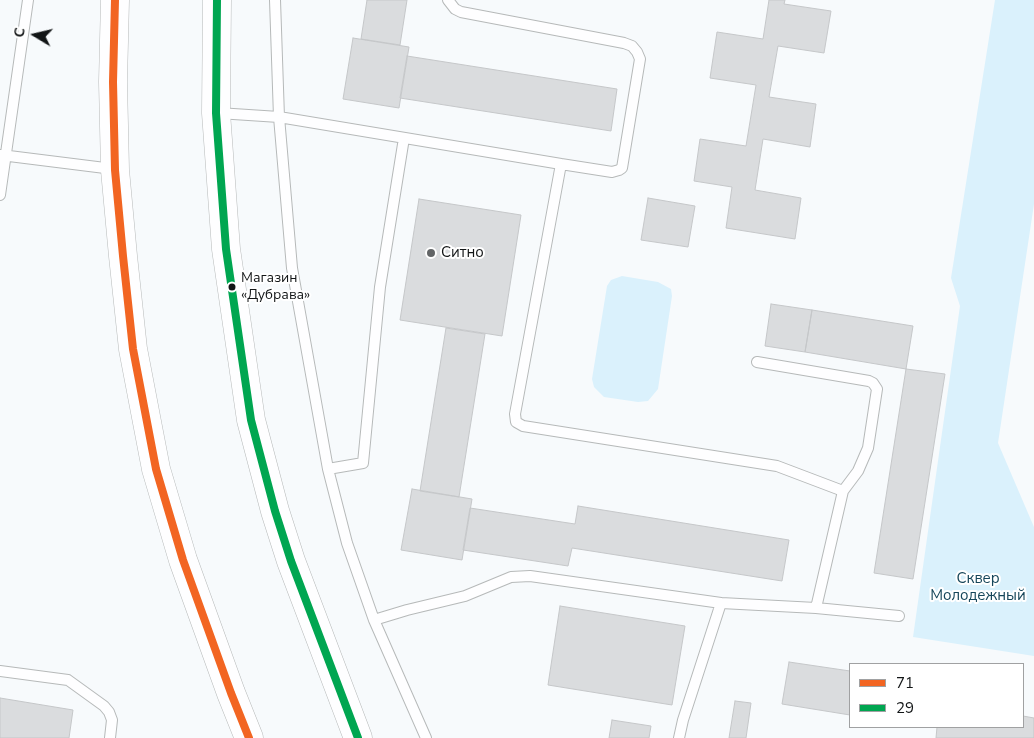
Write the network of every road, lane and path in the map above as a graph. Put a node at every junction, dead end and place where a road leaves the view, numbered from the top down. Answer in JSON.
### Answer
{"nodes":[{"id":1,"x":28,"y":0,"type":"edge"},
{"id":2,"x":115,"y":0,"type":"edge"},
{"id":3,"x":217,"y":0,"type":"edge"},
{"id":4,"x":275,"y":0,"type":"edge"},
{"id":5,"x":448,"y":0,"type":"edge"},
{"id":6,"x":216,"y":112,"type":"junction"},
{"id":7,"x":279,"y":118,"type":"junction"},
{"id":8,"x":404,"y":138,"type":"junction"},
{"id":9,"x":3,"y":156,"type":"edge"},
{"id":10,"x":561,"y":164,"type":"junction"},
{"id":11,"x":115,"y":170,"type":"junction"},
{"id":12,"x":0,"y":195,"type":"edge"},
{"id":13,"x":758,"y":362,"type":"dead end"},
{"id":14,"x":328,"y":469,"type":"junction"},
{"id":15,"x":844,"y":491,"type":"junction"},
{"id":16,"x":721,"y":603,"type":"junction"},
{"id":17,"x":816,"y":608,"type":"junction"},
{"id":18,"x":898,"y":616,"type":"dead end"},
{"id":19,"x":374,"y":620,"type":"junction"},
{"id":20,"x":0,"y":671,"type":"edge"},
{"id":21,"x":110,"y":738,"type":"edge"},
{"id":22,"x":249,"y":738,"type":"edge"},
{"id":23,"x":358,"y":738,"type":"edge"},
{"id":24,"x":426,"y":738,"type":"edge"},
{"id":25,"x":679,"y":738,"type":"edge"}],
"edges":[{"from":1,"to":9,"type":"lane"},
{"from":2,"to":11,"type":"main road"},
{"from":3,"to":6,"type":"main road"},
{"from":4,"to":7,"type":"lane"},
{"from":5,"to":10,"type":"lane"},
{"from":6,"to":7,"type":"lane"},
{"from":6,"to":23,"type":"main road"},
{"from":7,"to":8,"type":"lane"},
{"from":7,"to":14,"type":"lane"},
{"from":8,"to":10,"type":"lane"},
{"from":8,"to":14,"type":"lane"},
{"from":9,"to":11,"type":"lane"},
{"from":9,"to":12,"type":"lane"},
{"from":10,"to":15,"type":"lane"},
{"from":11,"to":22,"type":"main road"},
{"from":13,"to":15,"type":"lane"},
{"from":14,"to":19,"type":"lane"},
{"from":15,"to":17,"type":"lane"},
{"from":16,"to":17,"type":"lane"},
{"from":16,"to":19,"type":"lane"},
{"from":16,"to":25,"type":"lane"},
{"from":17,"to":18,"type":"lane"},
{"from":19,"to":24,"type":"lane"},
{"from":20,"to":21,"type":"lane"}]}
